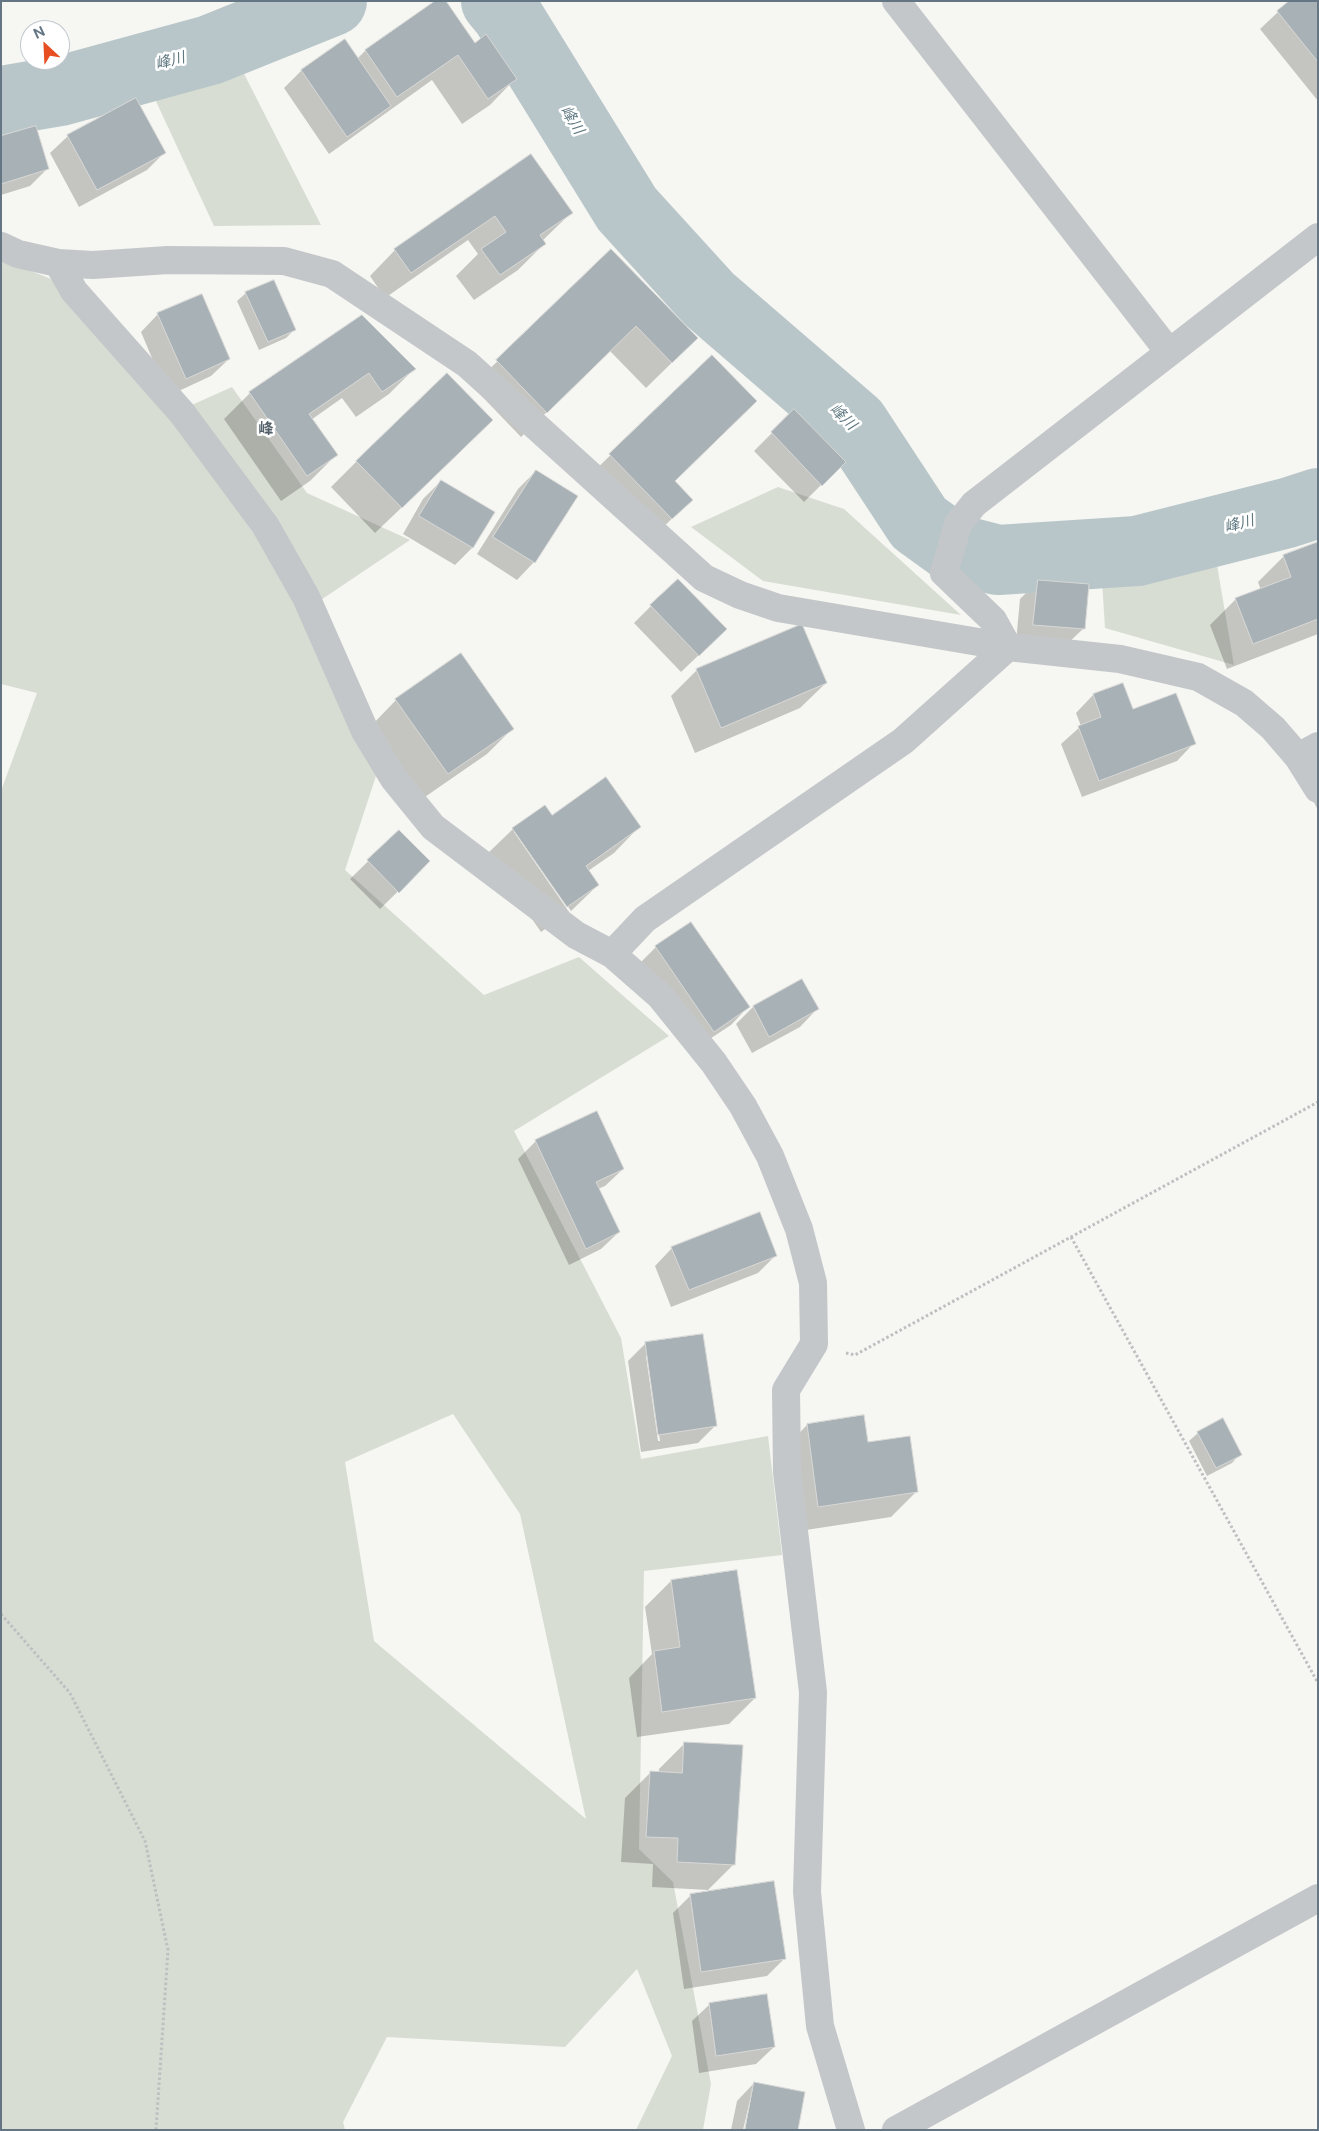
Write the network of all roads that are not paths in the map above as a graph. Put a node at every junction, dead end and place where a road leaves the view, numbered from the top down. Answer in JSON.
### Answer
{"nodes":[{"id":1,"x":896,"y":1,"type":"edge"},
{"id":2,"x":1318,"y":238,"type":"edge"},
{"id":3,"x":1,"y":246,"type":"edge"},
{"id":4,"x":58,"y":262,"type":"junction"},
{"id":5,"x":1169,"y":352,"type":"junction"},
{"id":6,"x":1008,"y":647,"type":"junction"},
{"id":7,"x":1308,"y":751,"type":"edge"},
{"id":8,"x":1318,"y":790,"type":"edge"},
{"id":9,"x":612,"y":954,"type":"junction"},
{"id":10,"x":1318,"y":1898,"type":"edge"},
{"id":11,"x":851,"y":2130,"type":"edge"},
{"id":12,"x":896,"y":2130,"type":"edge"}],
"edges":[{"from":1,"to":5,"type":"street"},
{"from":2,"to":5,"type":"street"},
{"from":3,"to":4,"type":"street"},
{"from":4,"to":6,"type":"street"},
{"from":4,"to":9,"type":"street"},
{"from":5,"to":6,"type":"street"},
{"from":6,"to":7,"type":"street"},
{"from":6,"to":9,"type":"street"},
{"from":7,"to":8,"type":"street"},
{"from":9,"to":11,"type":"street"},
{"from":10,"to":12,"type":"street"}]}
